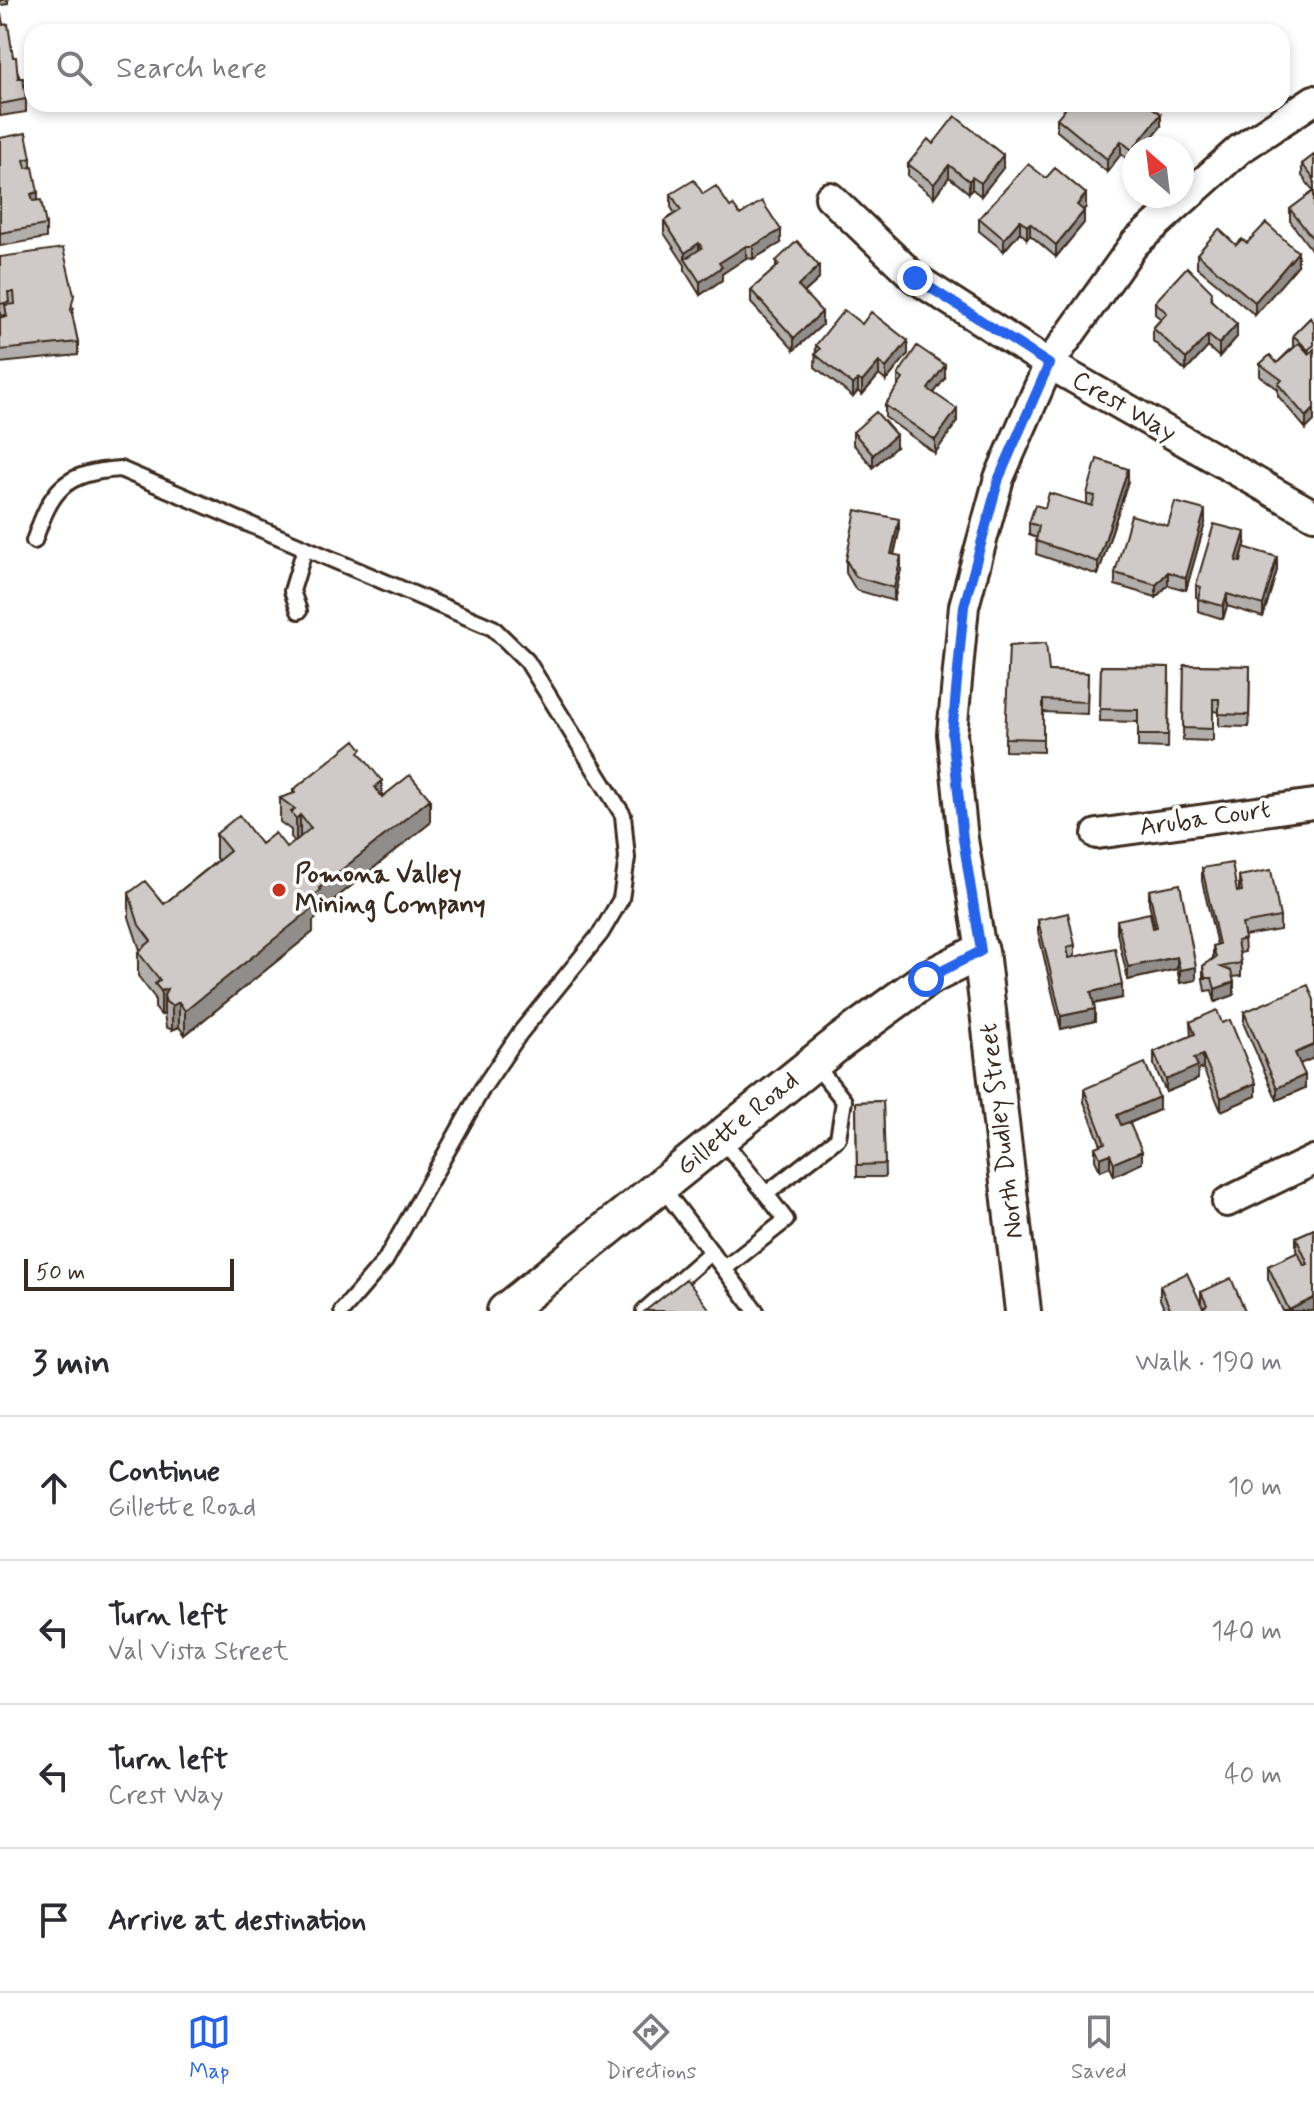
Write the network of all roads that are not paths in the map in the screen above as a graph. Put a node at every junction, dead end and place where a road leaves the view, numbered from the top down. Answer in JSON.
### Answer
{"nodes":[{"id":1,"x":1314,"y":100,"type":"edge"},
{"id":2,"x":830,"y":197,"type":"dead end"},
{"id":3,"x":1049,"y":364,"type":"junction"},
{"id":4,"x":1314,"y":515,"type":"edge"},
{"id":5,"x":34,"y":541,"type":"dead end"},
{"id":6,"x":305,"y":548,"type":"junction"},
{"id":7,"x":299,"y":611,"type":"dead end"},
{"id":8,"x":1314,"y":804,"type":"edge"},
{"id":9,"x":1097,"y":834,"type":"dead end"},
{"id":10,"x":981,"y":951,"type":"junction"},
{"id":11,"x":814,"y":1063,"type":"junction"},
{"id":12,"x":721,"y":1138,"type":"junction"},
{"id":13,"x":1314,"y":1160,"type":"edge"},
{"id":14,"x":661,"y":1186,"type":"junction"},
{"id":15,"x":766,"y":1194,"type":"junction"},
{"id":16,"x":1227,"y":1202,"type":"dead end"},
{"id":17,"x":711,"y":1252,"type":"junction"},
{"id":18,"x":724,"y":1269,"type":"junction"},
{"id":19,"x":342,"y":1311,"type":"edge"},
{"id":20,"x":505,"y":1311,"type":"edge"},
{"id":21,"x":644,"y":1311,"type":"edge"},
{"id":22,"x":756,"y":1311,"type":"edge"},
{"id":23,"x":1023,"y":1311,"type":"edge"}],
"edges":[{"from":1,"to":3,"type":"street"},
{"from":2,"to":3,"type":"street","name":"Crest Way"},
{"from":3,"to":4,"type":"street","name":"Crest Way"},
{"from":3,"to":10,"type":"street"},
{"from":5,"to":6,"type":"lane"},
{"from":6,"to":7,"type":"lane"},
{"from":6,"to":19,"type":"lane"},
{"from":8,"to":9,"type":"street","name":"Aruba Court"},
{"from":10,"to":11,"type":"street","name":"Gillette Road"},
{"from":10,"to":23,"type":"street","name":"North Dudley Street"},
{"from":11,"to":12,"type":"street","name":"Gillette Road"},
{"from":11,"to":15,"type":"lane"},
{"from":12,"to":14,"type":"street","name":"Gillette Road"},
{"from":12,"to":15,"type":"lane"},
{"from":13,"to":16,"type":"street"},
{"from":14,"to":17,"type":"lane"},
{"from":14,"to":20,"type":"street","name":"Gillette Road"},
{"from":15,"to":18,"type":"lane"},
{"from":17,"to":18,"type":"lane"},
{"from":17,"to":21,"type":"lane"},
{"from":18,"to":22,"type":"lane"}]}
